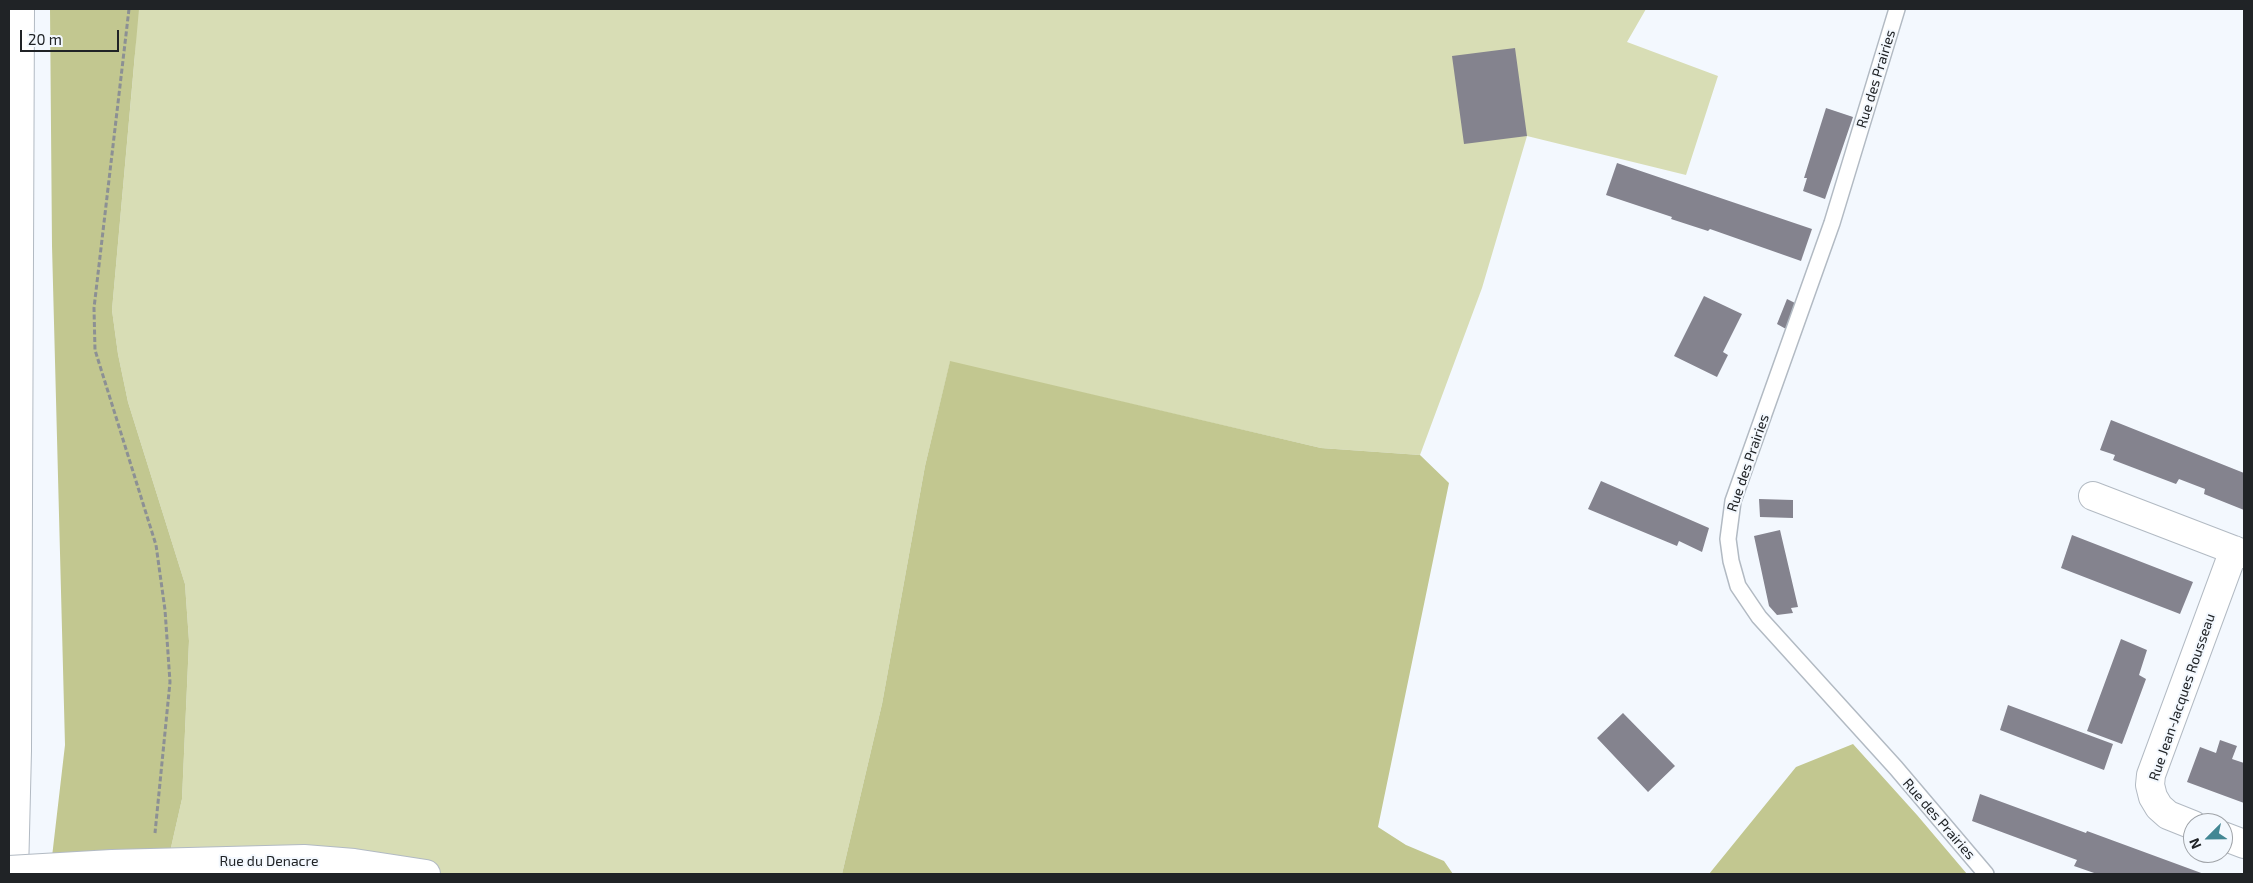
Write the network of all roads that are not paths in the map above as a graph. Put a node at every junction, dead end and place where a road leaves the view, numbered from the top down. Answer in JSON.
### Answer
{"nodes":[{"id":1,"x":20,"y":9,"type":"edge"},
{"id":2,"x":1897,"y":9,"type":"edge"},
{"id":3,"x":2094,"y":496,"type":"dead end"},
{"id":4,"x":2239,"y":552,"type":"edge"},
{"id":5,"x":2183,"y":821,"type":"edge"},
{"id":6,"x":9,"y":870,"type":"edge"},
{"id":7,"x":14,"y":874,"type":"edge"},
{"id":8,"x":426,"y":874,"type":"edge"},
{"id":9,"x":1986,"y":874,"type":"edge"}],
"edges":[{"from":1,"to":7,"type":"main road"},
{"from":2,"to":9,"type":"lane","name":"Rue des Prairies"},
{"from":3,"to":4,"type":"main road"},
{"from":4,"to":5,"type":"main road","name":"Rue Jean-Jacques Rousseau"},
{"from":6,"to":8,"type":"main road","name":"Rue du Denacre","bridge":true}]}
